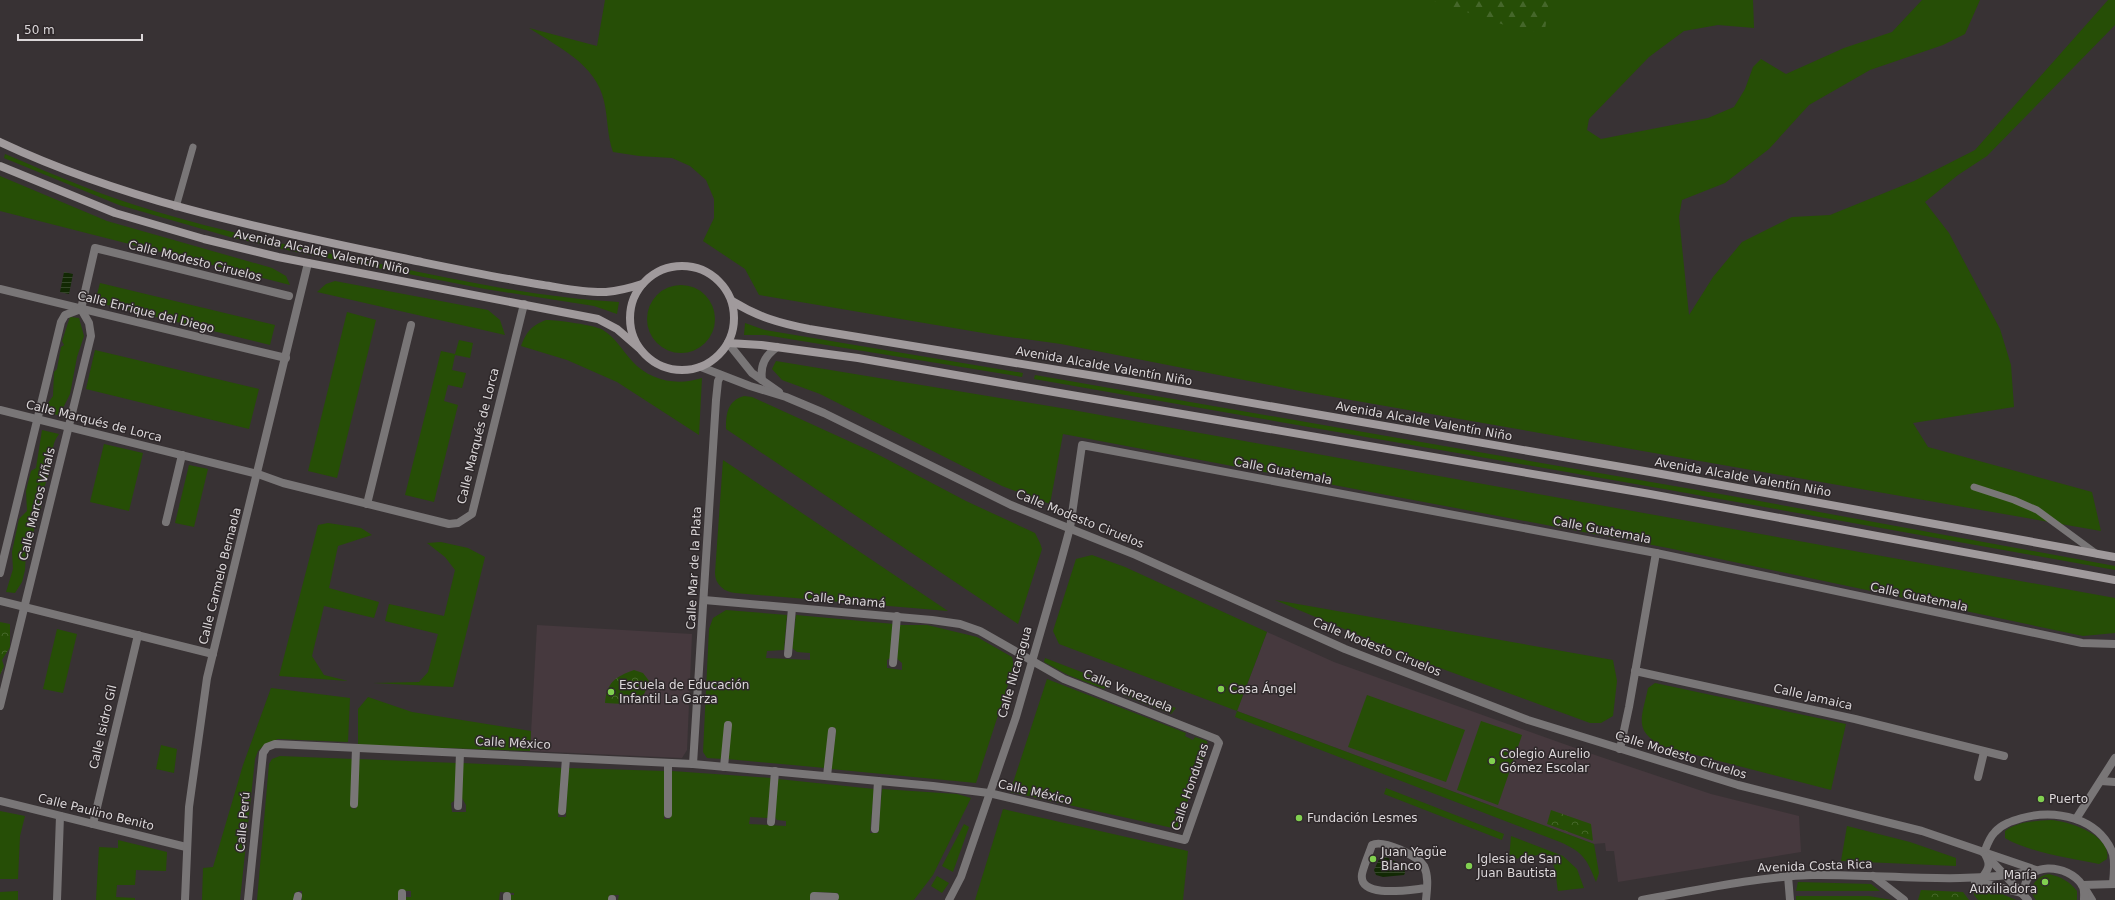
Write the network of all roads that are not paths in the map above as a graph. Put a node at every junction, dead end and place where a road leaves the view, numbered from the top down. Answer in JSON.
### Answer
{"nodes":[{"id":1,"x":0,"y":142,"type":"edge"},
{"id":2,"x":193,"y":147,"type":"dead end"},
{"id":3,"x":0,"y":166,"type":"edge"},
{"id":4,"x":176,"y":208,"type":"junction"},
{"id":5,"x":308,"y":263,"type":"junction"},
{"id":6,"x":642,"y":284,"type":"junction"},
{"id":7,"x":0,"y":289,"type":"edge"},
{"id":8,"x":289,"y":296,"type":"dead end"},
{"id":9,"x":732,"y":301,"type":"junction"},
{"id":10,"x":524,"y":304,"type":"junction"},
{"id":11,"x":81,"y":309,"type":"junction"},
{"id":12,"x":411,"y":325,"type":"dead end"},
{"id":13,"x":728,"y":343,"type":"junction"},
{"id":14,"x":777,"y":347,"type":"junction"},
{"id":15,"x":639,"y":348,"type":"junction"},
{"id":16,"x":286,"y":358,"type":"junction"},
{"id":17,"x":701,"y":367,"type":"junction"},
{"id":18,"x":721,"y":375,"type":"junction"},
{"id":19,"x":762,"y":380,"type":"junction"},
{"id":20,"x":786,"y":396,"type":"junction"},
{"id":21,"x":0,"y":410,"type":"edge"},
{"id":22,"x":37,"y":419,"type":"junction"},
{"id":23,"x":68,"y":427,"type":"junction"},
{"id":24,"x":1082,"y":445,"type":"joint"},
{"id":25,"x":182,"y":455,"type":"junction"},
{"id":26,"x":258,"y":474,"type":"junction"},
{"id":27,"x":1974,"y":486,"type":"dead end"},
{"id":28,"x":367,"y":504,"type":"junction"},
{"id":29,"x":166,"y":522,"type":"dead end"},
{"id":30,"x":1070,"y":528,"type":"junction"},
{"id":31,"x":1656,"y":553,"type":"junction"},
{"id":32,"x":2097,"y":554,"type":"junction"},
{"id":33,"x":2115,"y":557,"type":"edge"},
{"id":34,"x":0,"y":573,"type":"edge"},
{"id":35,"x":2115,"y":580,"type":"edge"},
{"id":36,"x":704,"y":600,"type":"junction"},
{"id":37,"x":0,"y":601,"type":"edge"},
{"id":38,"x":24,"y":607,"type":"junction"},
{"id":39,"x":792,"y":608,"type":"junction"},
{"id":40,"x":897,"y":616,"type":"junction"},
{"id":41,"x":138,"y":635,"type":"junction"},
{"id":42,"x":2115,"y":644,"type":"edge"},
{"id":43,"x":213,"y":654,"type":"junction"},
{"id":44,"x":788,"y":654,"type":"dead end"},
{"id":45,"x":1031,"y":660,"type":"junction"},
{"id":46,"x":893,"y":664,"type":"dead end"},
{"id":47,"x":1636,"y":670,"type":"junction"},
{"id":48,"x":0,"y":706,"type":"edge"},
{"id":49,"x":728,"y":725,"type":"dead end"},
{"id":50,"x":832,"y":730,"type":"dead end"},
{"id":51,"x":1218,"y":741,"type":"joint"},
{"id":52,"x":267,"y":747,"type":"joint"},
{"id":53,"x":356,"y":748,"type":"junction"},
{"id":54,"x":1620,"y":749,"type":"junction"},
{"id":55,"x":1984,"y":752,"type":"junction"},
{"id":56,"x":460,"y":753,"type":"junction"},
{"id":57,"x":2004,"y":756,"type":"dead end"},
{"id":58,"x":566,"y":758,"type":"junction"},
{"id":59,"x":2115,"y":758,"type":"edge"},
{"id":60,"x":668,"y":763,"type":"junction"},
{"id":61,"x":693,"y":764,"type":"junction"},
{"id":62,"x":724,"y":767,"type":"junction"},
{"id":63,"x":775,"y":771,"type":"junction"},
{"id":64,"x":827,"y":776,"type":"junction"},
{"id":65,"x":1978,"y":777,"type":"dead end"},
{"id":66,"x":878,"y":781,"type":"junction"},
{"id":67,"x":2100,"y":781,"type":"junction"},
{"id":68,"x":2115,"y":782,"type":"edge"},
{"id":69,"x":989,"y":793,"type":"junction"},
{"id":70,"x":0,"y":801,"type":"edge"},
{"id":71,"x":354,"y":804,"type":"dead end"},
{"id":72,"x":458,"y":806,"type":"dead end"},
{"id":73,"x":562,"y":812,"type":"dead end"},
{"id":74,"x":668,"y":814,"type":"dead end"},
{"id":75,"x":60,"y":816,"type":"junction"},
{"id":76,"x":2076,"y":819,"type":"junction"},
{"id":77,"x":771,"y":822,"type":"dead end"},
{"id":78,"x":93,"y":824,"type":"junction"},
{"id":79,"x":875,"y":829,"type":"dead end"},
{"id":80,"x":1185,"y":840,"type":"joint"},
{"id":81,"x":186,"y":847,"type":"junction"},
{"id":82,"x":1984,"y":854,"type":"junction"},
{"id":83,"x":2036,"y":870,"type":"junction"},
{"id":84,"x":1788,"y":876,"type":"junction"},
{"id":85,"x":1872,"y":876,"type":"junction"},
{"id":86,"x":2007,"y":876,"type":"junction"},
{"id":87,"x":1982,"y":878,"type":"junction"},
{"id":88,"x":1966,"y":879,"type":"junction"},
{"id":89,"x":2114,"y":884,"type":"edge"},
{"id":90,"x":2082,"y":885,"type":"junction"},
{"id":91,"x":1427,"y":888,"type":"junction"},
{"id":92,"x":835,"y":897,"type":"dead end"},
{"id":93,"x":2026,"y":897,"type":"edge"},
{"id":94,"x":57,"y":900,"type":"edge"},
{"id":95,"x":185,"y":900,"type":"edge"},
{"id":96,"x":248,"y":900,"type":"edge"},
{"id":97,"x":814,"y":900,"type":"edge"},
{"id":98,"x":949,"y":900,"type":"edge"},
{"id":99,"x":1426,"y":900,"type":"edge"},
{"id":100,"x":1642,"y":900,"type":"edge"},
{"id":101,"x":1790,"y":900,"type":"edge"},
{"id":102,"x":1904,"y":900,"type":"edge"},
{"id":103,"x":2084,"y":900,"type":"edge"},
{"id":104,"x":2092,"y":900,"type":"edge"}],
"edges":[{"from":1,"to":4,"type":"street","name":"Avenida Alcalde Valentín Niño"},
{"from":2,"to":4,"type":"lane"},
{"from":3,"to":5,"type":"street","name":"Avenida Alcalde Valentín Niño"},
{"from":4,"to":6,"type":"street","name":"Avenida Alcalde Valentín Niño"},
{"from":5,"to":10,"type":"street","name":"Avenida Alcalde Valentín Niño"},
{"from":5,"to":16,"type":"street","name":"Calle Carmelo Bernaola"},
{"from":6,"to":9,"type":"street"},
{"from":6,"to":15,"type":"street"},
{"from":7,"to":11,"type":"street","name":"Calle Enrique del Diego"},
{"from":8,"to":11,"type":"street","name":"Calle Modesto Ciruelos"},
{"from":9,"to":13,"type":"street"},
{"from":9,"to":32,"type":"street","name":"Avenida Alcalde Valentín Niño"},
{"from":10,"to":15,"type":"street","name":"Avenida Alcalde Valentín Niño"},
{"from":10,"to":28,"type":"street","name":"Calle Marqués de Lorca"},
{"from":11,"to":16,"type":"street","name":"Calle Enrique del Diego"},
{"from":11,"to":22,"type":"street","name":"Calle Marcos Viñals"},
{"from":11,"to":23,"type":"street","name":"Calle Marcos Viñals"},
{"from":12,"to":28,"type":"street"},
{"from":13,"to":14,"type":"street"},
{"from":13,"to":17,"type":"street"},
{"from":13,"to":19,"type":"street","name":"Calle Modesto Ciruelos"},
{"from":14,"to":19,"type":"street"},
{"from":14,"to":35,"type":"street"},
{"from":15,"to":17,"type":"street"},
{"from":16,"to":26,"type":"street","name":"Calle Carmelo Bernaola"},
{"from":17,"to":18,"type":"street","name":"Calle Modesto Ciruelos"},
{"from":18,"to":20,"type":"street","name":"Calle Modesto Ciruelos"},
{"from":18,"to":36,"type":"street","name":"Calle Mar de la Plata"},
{"from":19,"to":20,"type":"street","name":"Calle Modesto Ciruelos"},
{"from":20,"to":30,"type":"street","name":"Calle Modesto Ciruelos"},
{"from":21,"to":22,"type":"street","name":"Calle Marqués de Lorca"},
{"from":22,"to":23,"type":"street","name":"Calle Marqués de Lorca"},
{"from":22,"to":34,"type":"street","name":"Calle Marcos Viñals"},
{"from":23,"to":25,"type":"street","name":"Calle Marqués de Lorca"},
{"from":23,"to":38,"type":"street","name":"Calle Marcos Viñals"},
{"from":24,"to":30,"type":"street","name":"Calle Nicaragua"},
{"from":24,"to":31,"type":"street","name":"Calle Guatemala"},
{"from":25,"to":26,"type":"street","name":"Calle Marqués de Lorca"},
{"from":25,"to":29,"type":"street"},
{"from":26,"to":28,"type":"street","name":"Calle Marqués de Lorca"},
{"from":26,"to":43,"type":"street","name":"Calle Carmelo Bernaola"},
{"from":27,"to":32,"type":"lane"},
{"from":30,"to":45,"type":"street","name":"Calle Nicaragua"},
{"from":30,"to":54,"type":"street","name":"Calle Modesto Ciruelos"},
{"from":31,"to":42,"type":"street","name":"Calle Guatemala"},
{"from":31,"to":47,"type":"street"},
{"from":32,"to":33,"type":"street","name":"Avenida Alcalde Valentín Niño"},
{"from":36,"to":39,"type":"street","name":"Calle Panamá"},
{"from":36,"to":61,"type":"street","name":"Calle Mar de la Plata"},
{"from":37,"to":38,"type":"street"},
{"from":38,"to":41,"type":"street"},
{"from":38,"to":48,"type":"street","name":"Calle Marcos Viñals"},
{"from":39,"to":40,"type":"street","name":"Calle Panamá"},
{"from":39,"to":44,"type":"street","name":"Calle Panamá"},
{"from":40,"to":45,"type":"street","name":"Calle Panamá"},
{"from":40,"to":46,"type":"street","name":"Calle Panamá"},
{"from":41,"to":43,"type":"street"},
{"from":41,"to":78,"type":"street","name":"Calle Isidro Gil"},
{"from":43,"to":81,"type":"street","name":"Calle Carmelo Bernaola"},
{"from":45,"to":51,"type":"street","name":"Calle Venezuela"},
{"from":45,"to":69,"type":"street","name":"Calle Nicaragua"},
{"from":47,"to":54,"type":"street"},
{"from":47,"to":55,"type":"street","name":"Calle Jamaica"},
{"from":49,"to":62,"type":"street"},
{"from":50,"to":64,"type":"street"},
{"from":51,"to":80,"type":"street","name":"Calle Honduras"},
{"from":52,"to":53,"type":"street","name":"Calle México"},
{"from":52,"to":96,"type":"street","name":"Calle Perú"},
{"from":53,"to":56,"type":"street","name":"Calle México"},
{"from":53,"to":71,"type":"street"},
{"from":54,"to":82,"type":"street","name":"Calle Modesto Ciruelos"},
{"from":55,"to":57,"type":"street","name":"Calle Jamaica"},
{"from":55,"to":65,"type":"street"},
{"from":56,"to":58,"type":"street","name":"Calle México"},
{"from":56,"to":72,"type":"street","name":"Calle México"},
{"from":58,"to":60,"type":"street","name":"Calle México"},
{"from":58,"to":73,"type":"street","name":"Calle México"},
{"from":59,"to":67,"type":"street"},
{"from":60,"to":61,"type":"street","name":"Calle México"},
{"from":60,"to":74,"type":"street"},
{"from":61,"to":62,"type":"street","name":"Calle México"},
{"from":62,"to":63,"type":"street","name":"Calle México"},
{"from":63,"to":64,"type":"street","name":"Calle México"},
{"from":63,"to":77,"type":"street"},
{"from":64,"to":66,"type":"street","name":"Calle México"},
{"from":66,"to":69,"type":"street","name":"Calle México"},
{"from":66,"to":79,"type":"street"},
{"from":67,"to":68,"type":"street"},
{"from":67,"to":76,"type":"street"},
{"from":69,"to":80,"type":"street","name":"Calle México"},
{"from":69,"to":98,"type":"street","name":"Calle Nicaragua"},
{"from":70,"to":75,"type":"street","name":"Calle Paulino Benito"},
{"from":75,"to":78,"type":"street","name":"Calle Paulino Benito"},
{"from":75,"to":94,"type":"street"},
{"from":76,"to":82,"type":"street"},
{"from":76,"to":89,"type":"street"},
{"from":78,"to":81,"type":"street","name":"Calle Paulino Benito"},
{"from":81,"to":95,"type":"street","name":"Calle Carmelo Bernaola"},
{"from":82,"to":83,"type":"street","name":"Calle Modesto Ciruelos"},
{"from":82,"to":86,"type":"street","name":"Calle Modesto Ciruelos"},
{"from":82,"to":87,"type":"street"},
{"from":83,"to":86,"type":"street","name":"Avenida Costa Rica"},
{"from":83,"to":90,"type":"street"},
{"from":83,"to":93,"type":"street"},
{"from":84,"to":85,"type":"street","name":"Avenida Costa Rica"},
{"from":84,"to":100,"type":"street","name":"Avenida Costa Rica"},
{"from":84,"to":101,"type":"street"},
{"from":85,"to":88,"type":"street","name":"Avenida Costa Rica"},
{"from":85,"to":102,"type":"street"},
{"from":86,"to":87,"type":"street","name":"Avenida Costa Rica"},
{"from":86,"to":93,"type":"street","name":"Calle Modesto Ciruelos"},
{"from":87,"to":88,"type":"street","name":"Avenida Costa Rica"},
{"from":88,"to":93,"type":"street","name":"Avenida Costa Rica"},
{"from":89,"to":90,"type":"street"},
{"from":90,"to":103,"type":"street"},
{"from":90,"to":104,"type":"street"},
{"from":91,"to":91,"type":"street"},
{"from":91,"to":99,"type":"street"},
{"from":92,"to":97,"type":"street"}]}
